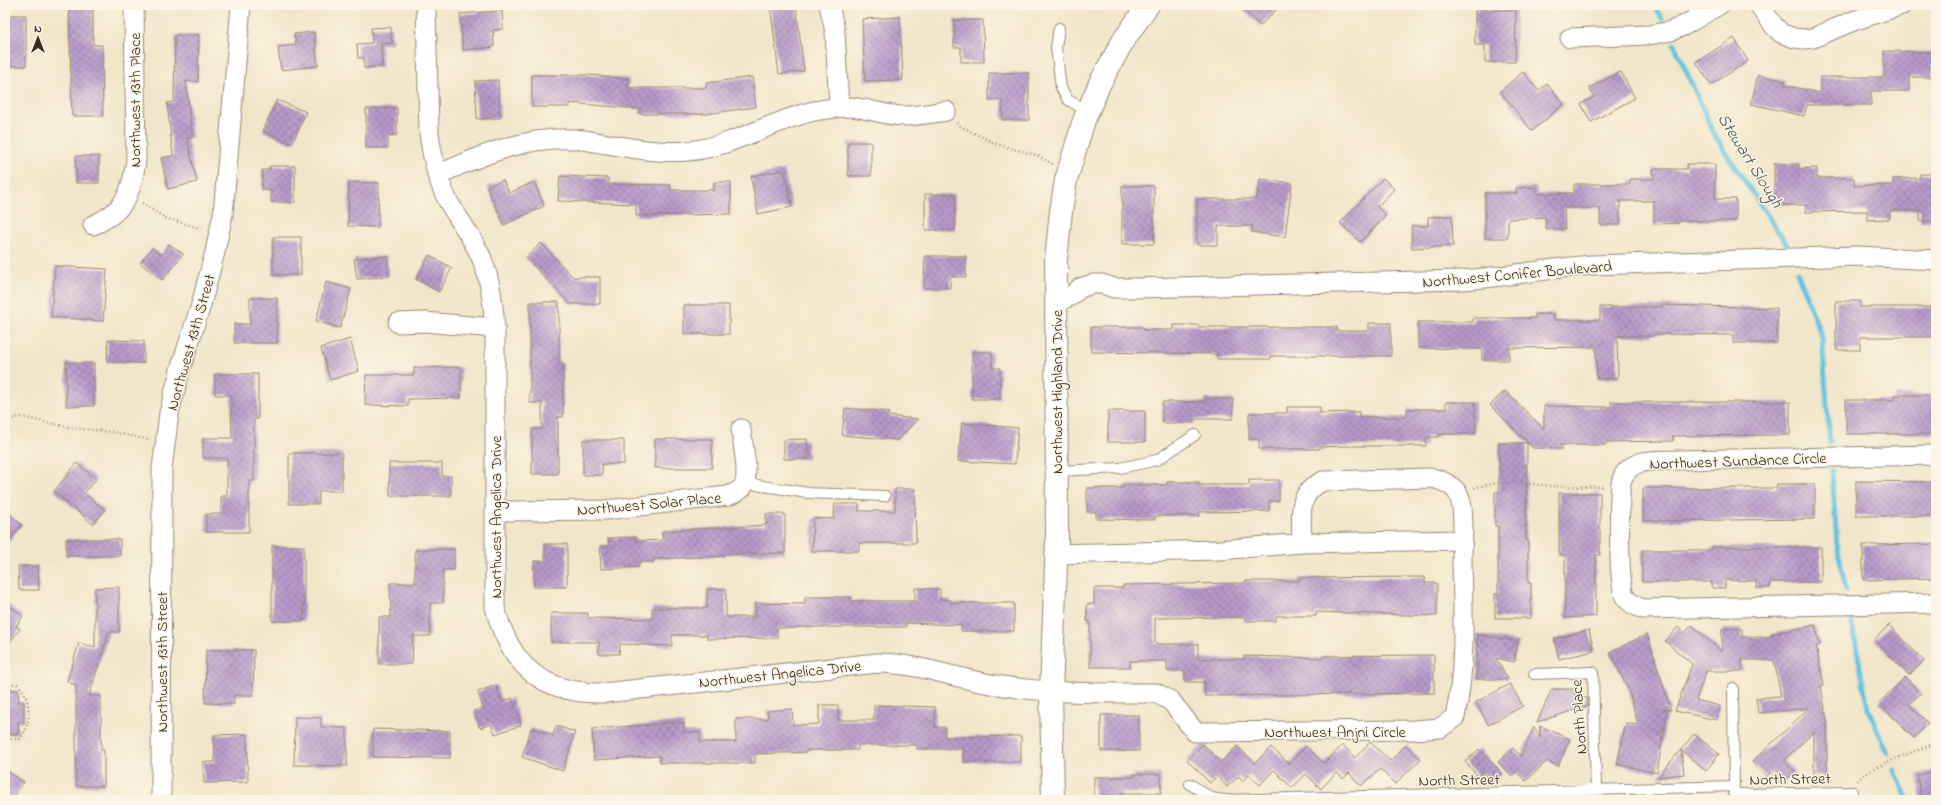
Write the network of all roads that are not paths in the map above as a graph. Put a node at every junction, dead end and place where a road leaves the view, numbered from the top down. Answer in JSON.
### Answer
{"nodes":[{"id":1,"x":134,"y":5,"type":"edge"},
{"id":2,"x":241,"y":5,"type":"edge"},
{"id":3,"x":426,"y":5,"type":"edge"},
{"id":4,"x":830,"y":5,"type":"edge"},
{"id":5,"x":1148,"y":5,"type":"edge"},
{"id":6,"x":1719,"y":5,"type":"edge"},
{"id":7,"x":1759,"y":5,"type":"edge"},
{"id":8,"x":1902,"y":5,"type":"edge"},
{"id":9,"x":1059,"y":28,"type":"dead end"},
{"id":10,"x":1570,"y":38,"type":"dead end"},
{"id":11,"x":838,"y":108,"type":"junction"},
{"id":12,"x":946,"y":111,"type":"road end"},
{"id":13,"x":1088,"y":111,"type":"junction"},
{"id":14,"x":437,"y":175,"type":"junction"},
{"id":15,"x":93,"y":225,"type":"dead end"},
{"id":16,"x":1936,"y":260,"type":"edge"},
{"id":17,"x":1056,"y":302,"type":"junction"},
{"id":18,"x":398,"y":323,"type":"dead end"},
{"id":19,"x":495,"y":328,"type":"junction"},
{"id":20,"x":741,"y":429,"type":"dead end"},
{"id":21,"x":1195,"y":435,"type":"dead end"},
{"id":22,"x":1936,"y":454,"type":"edge"},
{"id":23,"x":1056,"y":471,"type":"junction"},
{"id":24,"x":744,"y":483,"type":"junction"},
{"id":25,"x":885,"y":496,"type":"dead end"},
{"id":26,"x":494,"y":511,"type":"junction"},
{"id":27,"x":1462,"y":540,"type":"junction"},
{"id":28,"x":1302,"y":543,"type":"junction"},
{"id":29,"x":1056,"y":554,"type":"junction"},
{"id":30,"x":1936,"y":603,"type":"edge"},
{"id":31,"x":1534,"y":674,"type":"dead end"},
{"id":32,"x":1733,"y":688,"type":"dead end"},
{"id":33,"x":1050,"y":692,"type":"junction"},
{"id":34,"x":1190,"y":784,"type":"dead end"},
{"id":35,"x":1596,"y":791,"type":"junction"},
{"id":36,"x":1853,"y":792,"type":"road end"},
{"id":37,"x":1734,"y":793,"type":"edge"},
{"id":38,"x":1340,"y":798,"type":"edge"},
{"id":39,"x":161,"y":800,"type":"edge"},
{"id":40,"x":1053,"y":800,"type":"edge"}],
"edges":[{"from":1,"to":15,"type":"street","name":"Northwest 13th Place"},
{"from":2,"to":39,"type":"street","name":"Northwest 13th Street"},
{"from":3,"to":14,"type":"street","name":"Northwest Angelica Drive"},
{"from":4,"to":11,"type":"street"},
{"from":5,"to":13,"type":"main road","name":"Northwest Highland Drive"},
{"from":6,"to":10,"type":"street"},
{"from":7,"to":8,"type":"street"},
{"from":9,"to":13,"type":"lane"},
{"from":11,"to":12,"type":"street"},
{"from":11,"to":14,"type":"street"},
{"from":13,"to":17,"type":"main road","name":"Northwest Highland Drive"},
{"from":14,"to":19,"type":"street","name":"Northwest Angelica Drive"},
{"from":16,"to":17,"type":"street","name":"Northwest Conifer Boulevard"},
{"from":17,"to":23,"type":"main road","name":"Northwest Highland Drive"},
{"from":18,"to":19,"type":"street"},
{"from":19,"to":26,"type":"street","name":"Northwest Angelica Drive"},
{"from":20,"to":24,"type":"street"},
{"from":21,"to":23,"type":"lane"},
{"from":22,"to":30,"type":"street","name":"Northwest Sundance Circle"},
{"from":23,"to":29,"type":"main road","name":"Northwest Highland Drive"},
{"from":24,"to":25,"type":"lane"},
{"from":24,"to":26,"type":"street","name":"Northwest Solar Place"},
{"from":26,"to":33,"type":"street","name":"Northwest Angelica Drive"},
{"from":27,"to":28,"type":"street"},
{"from":27,"to":28,"type":"street","name":"Northwest Anjni Circle"},
{"from":27,"to":33,"type":"street","name":"Northwest Anjni Circle"},
{"from":28,"to":29,"type":"street"},
{"from":29,"to":33,"type":"main road","name":"Northwest Highland Drive"},
{"from":31,"to":35,"type":"lane","name":"North Place"},
{"from":32,"to":37,"type":"lane","name":"North Street"},
{"from":33,"to":40,"type":"main road","name":"Northwest Highland Drive"},
{"from":34,"to":38,"type":"lane","name":"North Street"},
{"from":35,"to":37,"type":"lane","name":"North Street"},
{"from":35,"to":38,"type":"lane","name":"North Street"},
{"from":36,"to":37,"type":"lane","name":"North Street"}]}
